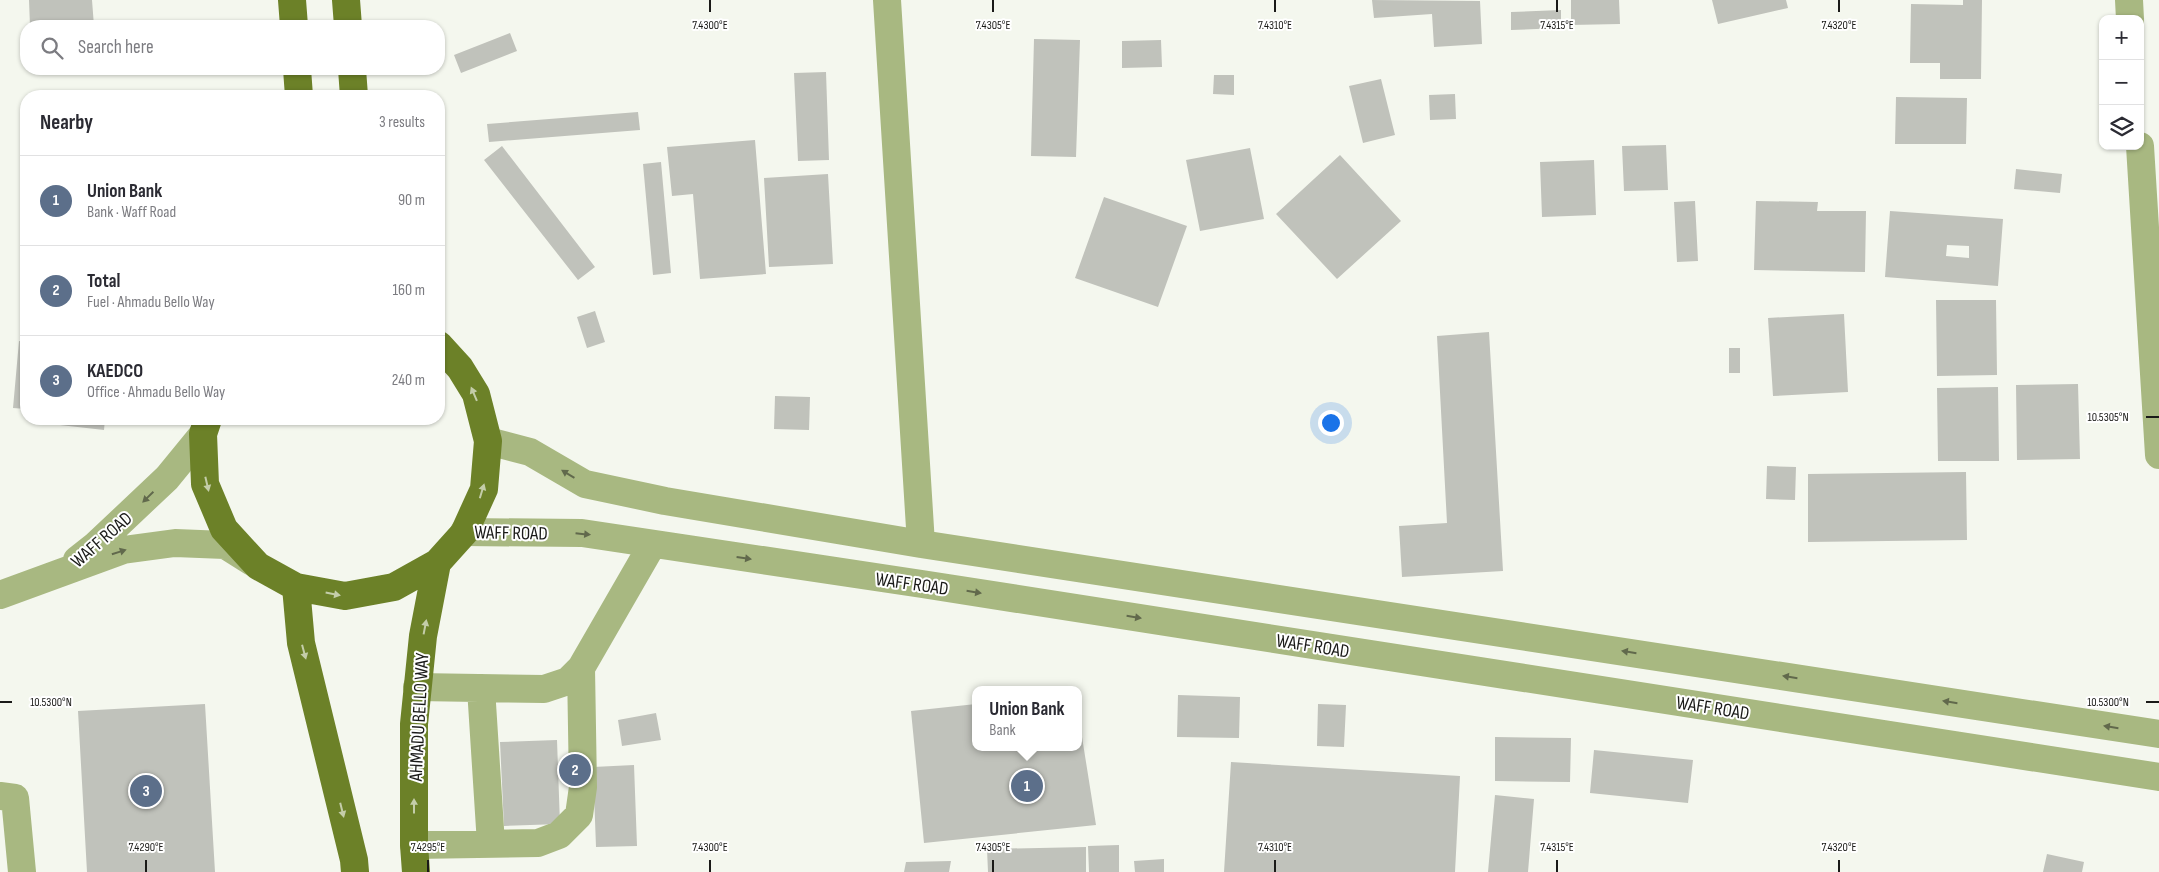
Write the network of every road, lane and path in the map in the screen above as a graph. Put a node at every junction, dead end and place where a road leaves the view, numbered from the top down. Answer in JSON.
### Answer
{"nodes":[{"id":1,"x":292,"y":0,"type":"edge"},
{"id":2,"x":346,"y":0,"type":"edge"},
{"id":3,"x":887,"y":0,"type":"edge"},
{"id":4,"x":2128,"y":0,"type":"edge"},
{"id":5,"x":2130,"y":15,"type":"edge"},
{"id":6,"x":294,"y":20,"type":"edge"},
{"id":7,"x":348,"y":20,"type":"edge"},
{"id":8,"x":297,"y":75,"type":"edge"},
{"id":9,"x":352,"y":75,"type":"edge"},
{"id":10,"x":299,"y":90,"type":"edge"},
{"id":11,"x":354,"y":90,"type":"edge"},
{"id":12,"x":2141,"y":150,"type":"edge"},
{"id":13,"x":2151,"y":187,"type":"edge"},
{"id":14,"x":445,"y":352,"type":"edge"},
{"id":15,"x":206,"y":427,"type":"edge"},
{"id":16,"x":488,"y":441,"type":"junction"},
{"id":17,"x":2159,"y":455,"type":"edge"},
{"id":18,"x":464,"y":532,"type":"junction"},
{"id":19,"x":922,"y":544,"type":"junction"},
{"id":20,"x":652,"y":545,"type":"junction"},
{"id":21,"x":437,"y":563,"type":"junction"},
{"id":22,"x":258,"y":566,"type":"junction"},
{"id":23,"x":57,"y":575,"type":"junction"},
{"id":24,"x":296,"y":587,"type":"junction"},
{"id":25,"x":0,"y":595,"type":"edge"},
{"id":26,"x":581,"y":668,"type":"junction"},
{"id":27,"x":418,"y":686,"type":"junction"},
{"id":28,"x":481,"y":688,"type":"junction"},
{"id":29,"x":2159,"y":734,"type":"edge"},
{"id":30,"x":2159,"y":777,"type":"edge"},
{"id":31,"x":0,"y":796,"type":"edge"},
{"id":32,"x":491,"y":844,"type":"junction"},
{"id":33,"x":414,"y":845,"type":"junction"},
{"id":34,"x":22,"y":872,"type":"edge"},
{"id":35,"x":354,"y":872,"type":"edge"},
{"id":36,"x":416,"y":872,"type":"edge"}],
"edges":[{"from":1,"to":6,"type":"main road"},
{"from":2,"to":7,"type":"main road"},
{"from":3,"to":19,"type":"street"},
{"from":4,"to":5,"type":"street"},
{"from":8,"to":10,"type":"main road"},
{"from":9,"to":11,"type":"main road"},
{"from":12,"to":13,"type":"street"},
{"from":13,"to":17,"type":"street"},
{"from":16,"to":14,"type":"main road","one_way":true},
{"from":15,"to":22,"type":"main road","one_way":true},
{"from":15,"to":23,"type":"street","name":"WAFF ROAD","one_way":true},
{"from":18,"to":16,"type":"main road","one_way":true},
{"from":19,"to":16,"type":"street","one_way":true},
{"from":18,"to":20,"type":"street","name":"WAFF ROAD","one_way":true},
{"from":18,"to":21,"type":"main road"},
{"from":29,"to":19,"type":"street","one_way":true},
{"from":20,"to":26,"type":"street"},
{"from":20,"to":30,"type":"street","name":"WAFF ROAD","one_way":true},
{"from":24,"to":21,"type":"main road","one_way":true},
{"from":27,"to":21,"type":"main road","name":"AHMADU BELLO WAY","one_way":true},
{"from":23,"to":22,"type":"street","name":"WAFF ROAD","one_way":true},
{"from":22,"to":24,"type":"main road"},
{"from":23,"to":25,"type":"street","name":"WAFF ROAD"},
{"from":24,"to":35,"type":"main road","one_way":true},
{"from":26,"to":28,"type":"street"},
{"from":26,"to":32,"type":"street"},
{"from":27,"to":28,"type":"street"},
{"from":33,"to":27,"type":"main road","name":"AHMADU BELLO WAY","one_way":true},
{"from":28,"to":32,"type":"street"},
{"from":31,"to":34,"type":"street"},
{"from":32,"to":33,"type":"street"},
{"from":33,"to":36,"type":"main road","name":"AHMADU BELLO WAY"}]}
